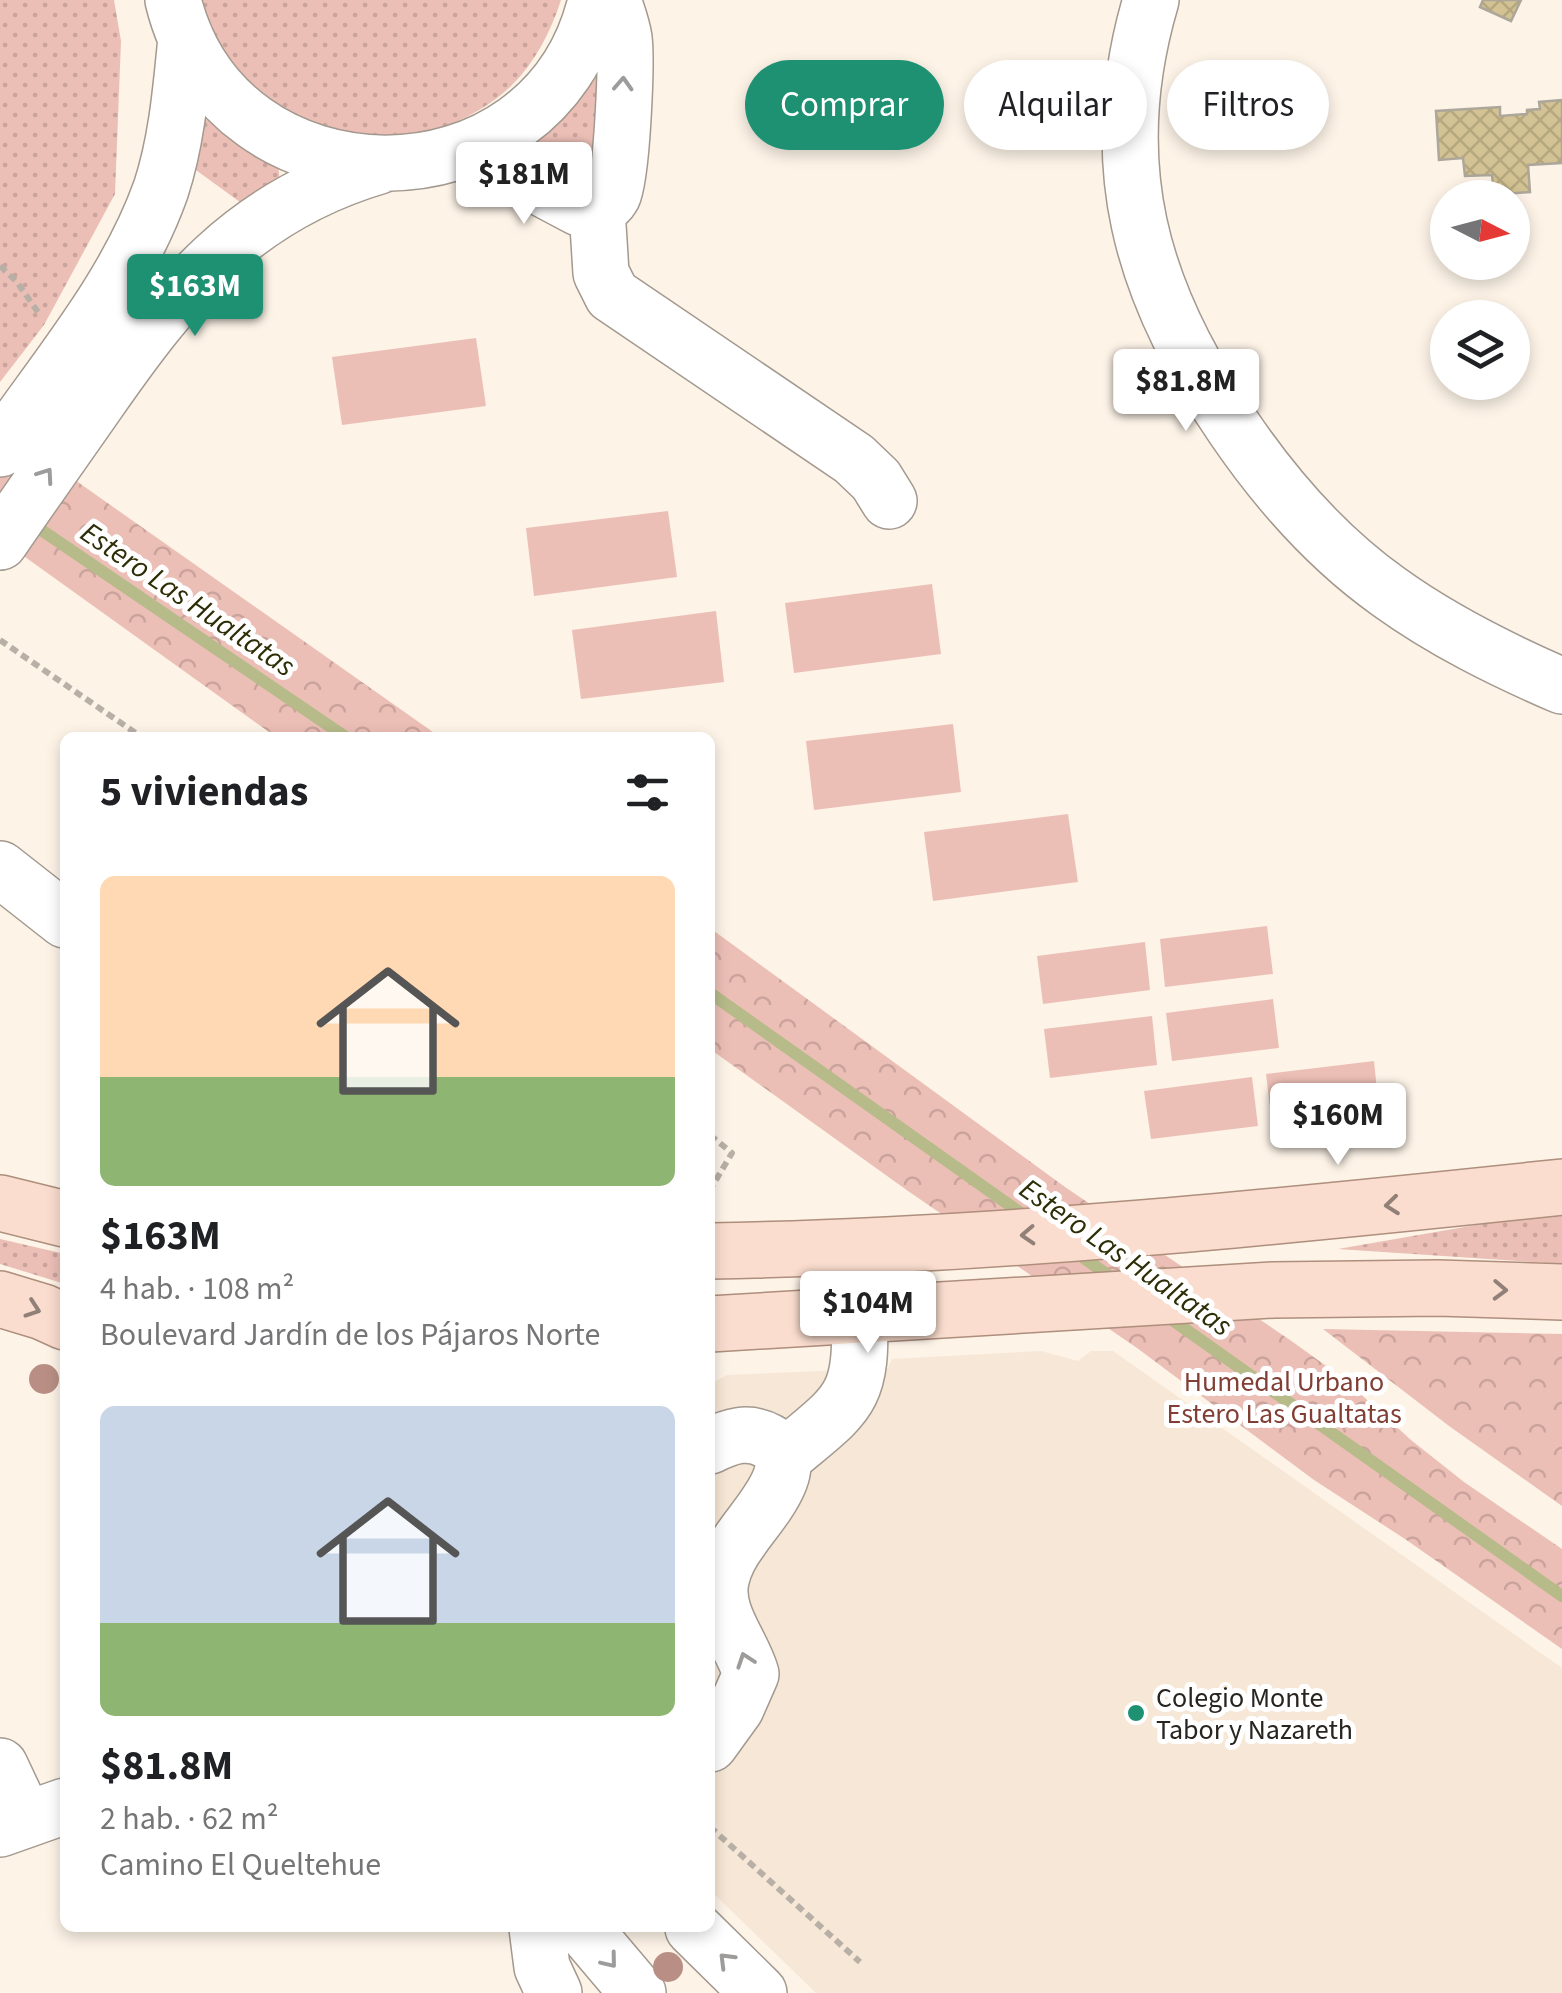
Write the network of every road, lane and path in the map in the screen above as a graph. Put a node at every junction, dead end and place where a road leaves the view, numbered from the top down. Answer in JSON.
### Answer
{"nodes":[{"id":1,"x":596,"y":0,"type":"edge"},
{"id":2,"x":612,"y":0,"type":"edge"},
{"id":3,"x":1151,"y":0,"type":"edge"},
{"id":4,"x":180,"y":19,"type":"edge"},
{"id":5,"x":468,"y":148,"type":"junction"},
{"id":6,"x":382,"y":165,"type":"junction"},
{"id":7,"x":598,"y":208,"type":"junction"},
{"id":8,"x":0,"y":266,"type":"edge"},
{"id":9,"x":72,"y":378,"type":"junction"},
{"id":10,"x":0,"y":449,"type":"edge"},
{"id":11,"x":888,"y":501,"type":"dead end"},
{"id":12,"x":0,"y":542,"type":"edge"},
{"id":13,"x":0,"y":640,"type":"edge"},
{"id":14,"x":1562,"y":686,"type":"edge"},
{"id":15,"x":134,"y":732,"type":"edge"},
{"id":16,"x":0,"y":869,"type":"edge"},
{"id":17,"x":60,"y":916,"type":"edge"},
{"id":18,"x":715,"y":1139,"type":"edge"},
{"id":19,"x":715,"y":1182,"type":"edge"},
{"id":20,"x":1562,"y":1187,"type":"edge"},
{"id":21,"x":0,"y":1203,"type":"edge"},
{"id":22,"x":60,"y":1217,"type":"edge"},
{"id":23,"x":715,"y":1251,"type":"edge"},
{"id":24,"x":1562,"y":1292,"type":"edge"},
{"id":25,"x":0,"y":1299,"type":"edge"},
{"id":26,"x":859,"y":1314,"type":"junction"},
{"id":27,"x":60,"y":1320,"type":"edge"},
{"id":28,"x":715,"y":1324,"type":"edge"},
{"id":29,"x":715,"y":1444,"type":"edge"},
{"id":30,"x":782,"y":1459,"type":"junction"},
{"id":31,"x":715,"y":1734,"type":"edge"},
{"id":32,"x":0,"y":1766,"type":"edge"},
{"id":33,"x":30,"y":1818,"type":"edge"},
{"id":34,"x":715,"y":1832,"type":"edge"},
{"id":35,"x":538,"y":1932,"type":"edge"},
{"id":36,"x":587,"y":1932,"type":"edge"},
{"id":37,"x":697,"y":1932,"type":"edge"},
{"id":38,"x":860,"y":1962,"type":"dead end"},
{"id":39,"x":554,"y":1993,"type":"edge"},
{"id":40,"x":638,"y":1993,"type":"edge"},
{"id":41,"x":760,"y":1993,"type":"edge"}],
"edges":[{"from":1,"to":5,"type":"street"},
{"from":7,"to":2,"type":"street","one_way":true},
{"from":3,"to":14,"type":"street"},
{"from":4,"to":6,"type":"street"},
{"from":4,"to":9,"type":"street"},
{"from":5,"to":6,"type":"street"},
{"from":5,"to":7,"type":"street"},
{"from":6,"to":9,"type":"street"},
{"from":7,"to":11,"type":"street"},
{"from":8,"to":9,"type":"path"},
{"from":9,"to":10,"type":"street"},
{"from":12,"to":9,"type":"street","one_way":true},
{"from":13,"to":15,"type":"path"},
{"from":16,"to":17,"type":"street"},
{"from":18,"to":19,"type":"path"},
{"from":20,"to":23,"type":"main road","one_way":true},
{"from":21,"to":22,"type":"main road"},
{"from":26,"to":24,"type":"main road","one_way":true},
{"from":25,"to":27,"type":"main road","one_way":true},
{"from":26,"to":28,"type":"main road"},
{"from":26,"to":30,"type":"street"},
{"from":29,"to":30,"type":"street"},
{"from":31,"to":30,"type":"street","one_way":true},
{"from":32,"to":33,"type":"street"},
{"from":34,"to":38,"type":"path"},
{"from":35,"to":39,"type":"street"},
{"from":36,"to":40,"type":"street","one_way":true},
{"from":41,"to":37,"type":"street","one_way":true}]}
